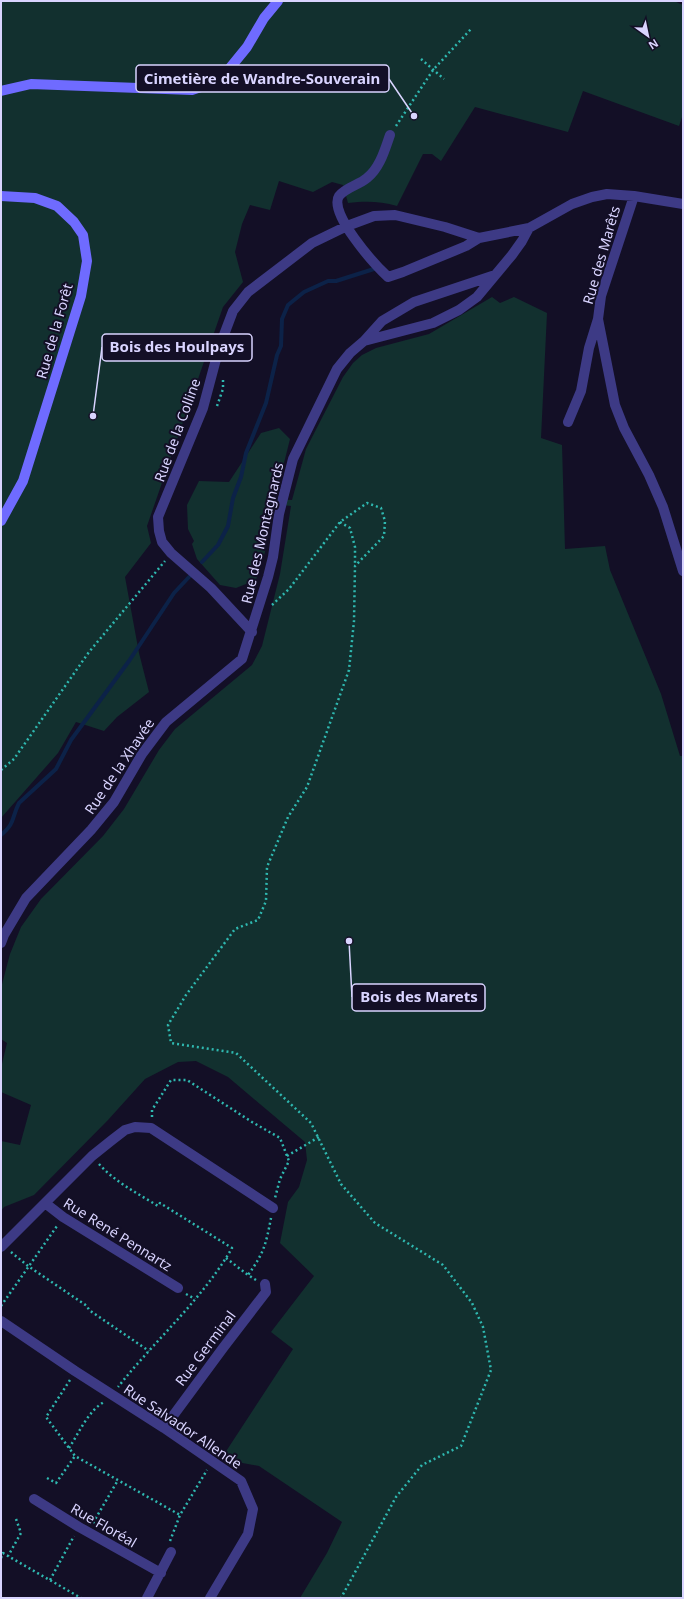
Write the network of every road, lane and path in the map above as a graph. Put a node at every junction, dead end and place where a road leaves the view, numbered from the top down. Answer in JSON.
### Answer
{"nodes":[{"id":1,"x":278,"y":1,"type":"edge"},
{"id":2,"x":471,"y":29,"type":"dead end"},
{"id":3,"x":421,"y":59,"type":"dead end"},
{"id":4,"x":433,"y":70,"type":"junction"},
{"id":5,"x":444,"y":80,"type":"dead end"},
{"id":6,"x":1,"y":91,"type":"edge"},
{"id":7,"x":390,"y":135,"type":"joint"},
{"id":8,"x":1,"y":196,"type":"edge"},
{"id":9,"x":634,"y":196,"type":"junction"},
{"id":10,"x":683,"y":204,"type":"edge"},
{"id":11,"x":347,"y":226,"type":"junction"},
{"id":12,"x":529,"y":228,"type":"junction"},
{"id":13,"x":479,"y":238,"type":"junction"},
{"id":14,"x":495,"y":275,"type":"junction"},
{"id":15,"x":598,"y":320,"type":"junction"},
{"id":16,"x":364,"y":341,"type":"junction"},
{"id":17,"x":568,"y":422,"type":"dead end"},
{"id":18,"x":1,"y":521,"type":"edge"},
{"id":19,"x":340,"y":522,"type":"junction"},
{"id":20,"x":171,"y":553,"type":"junction"},
{"id":21,"x":355,"y":566,"type":"junction"},
{"id":22,"x":683,"y":571,"type":"edge"},
{"id":23,"x":258,"y":611,"type":"junction"},
{"id":24,"x":252,"y":632,"type":"junction"},
{"id":25,"x":1,"y":770,"type":"edge"},
{"id":26,"x":1,"y":943,"type":"edge"},
{"id":27,"x":151,"y":1128,"type":"junction"},
{"id":28,"x":319,"y":1137,"type":"junction"},
{"id":29,"x":287,"y":1156,"type":"junction"},
{"id":30,"x":45,"y":1203,"type":"junction"},
{"id":31,"x":273,"y":1208,"type":"junction"},
{"id":32,"x":63,"y":1217,"type":"junction"},
{"id":33,"x":2,"y":1246,"type":"edge"},
{"id":34,"x":226,"y":1258,"type":"dead end"},
{"id":35,"x":28,"y":1266,"type":"junction"},
{"id":36,"x":248,"y":1275,"type":"junction"},
{"id":37,"x":266,"y":1284,"type":"joint"},
{"id":38,"x":178,"y":1288,"type":"dead end"},
{"id":39,"x":1,"y":1306,"type":"edge"},
{"id":40,"x":1,"y":1321,"type":"edge"},
{"id":41,"x":149,"y":1351,"type":"dead end"},
{"id":42,"x":75,"y":1371,"type":"junction"},
{"id":43,"x":112,"y":1395,"type":"junction"},
{"id":44,"x":164,"y":1428,"type":"junction"},
{"id":45,"x":69,"y":1448,"type":"junction"},
{"id":46,"x":75,"y":1456,"type":"junction"},
{"id":47,"x":206,"y":1471,"type":"dead end"},
{"id":48,"x":47,"y":1478,"type":"dead end"},
{"id":49,"x":118,"y":1480,"type":"junction"},
{"id":50,"x":34,"y":1500,"type":"dead end"},
{"id":51,"x":180,"y":1515,"type":"junction"},
{"id":52,"x":16,"y":1519,"type":"dead end"},
{"id":53,"x":84,"y":1529,"type":"junction"},
{"id":54,"x":171,"y":1552,"type":"joint"},
{"id":55,"x":8,"y":1556,"type":"junction"},
{"id":56,"x":1,"y":1558,"type":"edge"},
{"id":57,"x":161,"y":1573,"type":"junction"},
{"id":58,"x":50,"y":1580,"type":"junction"},
{"id":59,"x":75,"y":1594,"type":"junction"},
{"id":60,"x":73,"y":1598,"type":"edge"},
{"id":61,"x":81,"y":1598,"type":"edge"},
{"id":62,"x":147,"y":1598,"type":"edge"},
{"id":63,"x":210,"y":1598,"type":"edge"},
{"id":64,"x":341,"y":1598,"type":"edge"}],
"edges":[{"from":1,"to":6,"type":"main road"},
{"from":2,"to":4,"type":"path"},
{"from":3,"to":4,"type":"path"},
{"from":4,"to":5,"type":"path"},
{"from":4,"to":7,"type":"path"},
{"from":7,"to":11,"type":"street"},
{"from":8,"to":18,"type":"main road","name":"Rue de la Forêt"},
{"from":9,"to":10,"type":"street","name":"Rue de la Colline"},
{"from":9,"to":12,"type":"street","name":"Rue de la Colline"},
{"from":9,"to":15,"type":"street","name":"Rue des Marêts"},
{"from":11,"to":13,"type":"street","name":"Rue de la Colline"},
{"from":11,"to":13,"type":"street"},
{"from":11,"to":20,"type":"street","name":"Rue de la Colline"},
{"from":12,"to":13,"type":"street","name":"Rue de la Colline"},
{"from":12,"to":14,"type":"street","name":"Rue des Montagnards"},
{"from":14,"to":16,"type":"street","name":"Rue des Montagnards"},
{"from":14,"to":16,"type":"street","name":"Rue des Montagnards"},
{"from":15,"to":17,"type":"street"},
{"from":15,"to":22,"type":"street","name":"Rue des Marêts"},
{"from":16,"to":23,"type":"street","name":"Rue des Montagnards"},
{"from":19,"to":21,"type":"path"},
{"from":19,"to":21,"type":"path"},
{"from":19,"to":23,"type":"path"},
{"from":20,"to":24,"type":"street","name":"Rue de la Colline"},
{"from":20,"to":25,"type":"path"},
{"from":21,"to":28,"type":"path"},
{"from":23,"to":24,"type":"street","name":"Rue des Montagnards"},
{"from":24,"to":26,"type":"street","name":"Rue de la Xhavée"},
{"from":27,"to":29,"type":"path"},
{"from":27,"to":30,"type":"street"},
{"from":27,"to":31,"type":"street"},
{"from":28,"to":29,"type":"path"},
{"from":28,"to":64,"type":"path"},
{"from":29,"to":31,"type":"path"},
{"from":30,"to":32,"type":"street","name":"Rue René Pennartz"},
{"from":30,"to":33,"type":"street"},
{"from":31,"to":36,"type":"path"},
{"from":32,"to":35,"type":"path"},
{"from":32,"to":38,"type":"street","name":"Rue René Pennartz"},
{"from":33,"to":35,"type":"path"},
{"from":34,"to":36,"type":"path"},
{"from":35,"to":39,"type":"path"},
{"from":35,"to":41,"type":"path"},
{"from":36,"to":37,"type":"path"},
{"from":37,"to":44,"type":"street","name":"Rue Germinal"},
{"from":40,"to":42,"type":"street","name":"Rue Salvador Allende"},
{"from":42,"to":43,"type":"street","name":"Rue Salvador Allende"},
{"from":42,"to":45,"type":"path"},
{"from":43,"to":44,"type":"street","name":"Rue Salvador Allende"},
{"from":43,"to":45,"type":"path"},
{"from":44,"to":63,"type":"street","name":"Rue Salvador Allende"},
{"from":45,"to":46,"type":"path"},
{"from":46,"to":48,"type":"path"},
{"from":46,"to":49,"type":"path"},
{"from":47,"to":51,"type":"path"},
{"from":49,"to":51,"type":"path"},
{"from":49,"to":53,"type":"path"},
{"from":50,"to":53,"type":"street","name":"Rue Floréal"},
{"from":51,"to":54,"type":"path"},
{"from":52,"to":55,"type":"path"},
{"from":53,"to":57,"type":"street","name":"Rue Floréal"},
{"from":53,"to":58,"type":"path"},
{"from":54,"to":57,"type":"street"},
{"from":55,"to":56,"type":"path"},
{"from":55,"to":58,"type":"path"},
{"from":57,"to":62,"type":"street"},
{"from":58,"to":59,"type":"path"},
{"from":59,"to":60,"type":"path"},
{"from":59,"to":61,"type":"path"}]}
